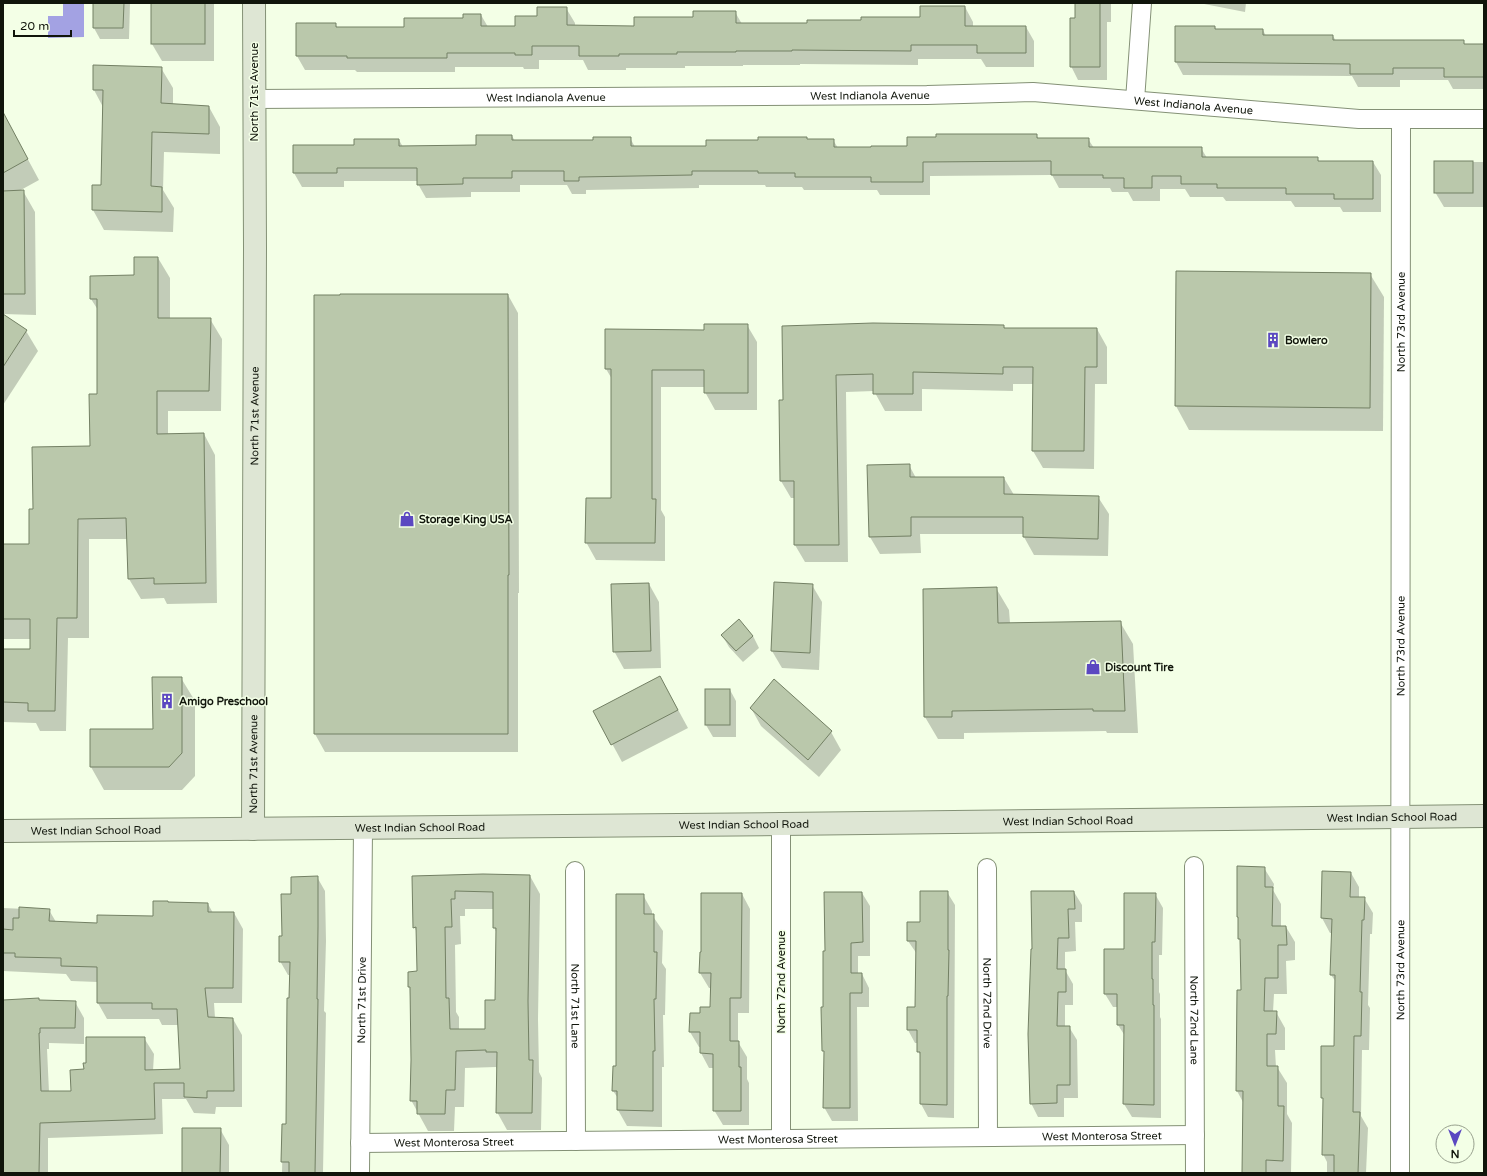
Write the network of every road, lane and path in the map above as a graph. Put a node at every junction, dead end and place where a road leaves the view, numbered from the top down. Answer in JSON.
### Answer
{"nodes":[{"id":1,"x":254,"y":3,"type":"edge"},
{"id":2,"x":1142,"y":3,"type":"edge"},
{"id":3,"x":254,"y":99,"type":"junction"},
{"id":4,"x":1135,"y":100,"type":"junction"},
{"id":5,"x":1484,"y":119,"type":"edge"},
{"id":6,"x":1402,"y":120,"type":"junction"},
{"id":7,"x":1402,"y":816,"type":"junction"},
{"id":8,"x":1484,"y":816,"type":"edge"},
{"id":9,"x":781,"y":824,"type":"junction"},
{"id":10,"x":253,"y":828,"type":"junction"},
{"id":11,"x":363,"y":828,"type":"junction"},
{"id":12,"x":3,"y":831,"type":"edge"},
{"id":13,"x":1194,"y":866,"type":"dead end"},
{"id":14,"x":987,"y":868,"type":"dead end"},
{"id":15,"x":575,"y":871,"type":"dead end"},
{"id":16,"x":1195,"y":1135,"type":"junction"},
{"id":17,"x":988,"y":1137,"type":"junction"},
{"id":18,"x":782,"y":1139,"type":"junction"},
{"id":19,"x":576,"y":1141,"type":"junction"},
{"id":20,"x":360,"y":1143,"type":"junction"},
{"id":21,"x":360,"y":1173,"type":"edge"},
{"id":22,"x":1195,"y":1173,"type":"edge"},
{"id":23,"x":1400,"y":1173,"type":"edge"}],
"edges":[{"from":1,"to":3,"type":"main road","name":"North 71st Avenue"},
{"from":2,"to":4,"type":"street"},
{"from":3,"to":4,"type":"street","name":"West Indianola Avenue"},
{"from":3,"to":10,"type":"main road","name":"North 71st Avenue"},
{"from":4,"to":6,"type":"street","name":"West Indianola Avenue"},
{"from":5,"to":6,"type":"street","name":"West Indianola Avenue"},
{"from":6,"to":7,"type":"street","name":"North 73rd Avenue"},
{"from":7,"to":8,"type":"main road","name":"West Indian School Road"},
{"from":7,"to":9,"type":"main road","name":"West Indian School Road"},
{"from":7,"to":23,"type":"street","name":"North 73rd Avenue"},
{"from":9,"to":11,"type":"main road","name":"West Indian School Road"},
{"from":9,"to":18,"type":"street","name":"North 72nd Avenue"},
{"from":10,"to":11,"type":"main road","name":"West Indian School Road"},
{"from":10,"to":12,"type":"main road","name":"West Indian School Road"},
{"from":11,"to":20,"type":"street","name":"North 71st Drive"},
{"from":13,"to":16,"type":"street","name":"North 72nd Lane"},
{"from":14,"to":17,"type":"street","name":"North 72nd Drive"},
{"from":15,"to":19,"type":"street","name":"North 71st Lane"},
{"from":16,"to":17,"type":"street","name":"West Monterosa Street"},
{"from":16,"to":22,"type":"street","name":"North 72nd Lane"},
{"from":17,"to":18,"type":"street","name":"West Monterosa Street"},
{"from":18,"to":19,"type":"street","name":"West Monterosa Street"},
{"from":19,"to":20,"type":"street","name":"West Monterosa Street"},
{"from":20,"to":21,"type":"street","name":"North 71st Drive"}]}
